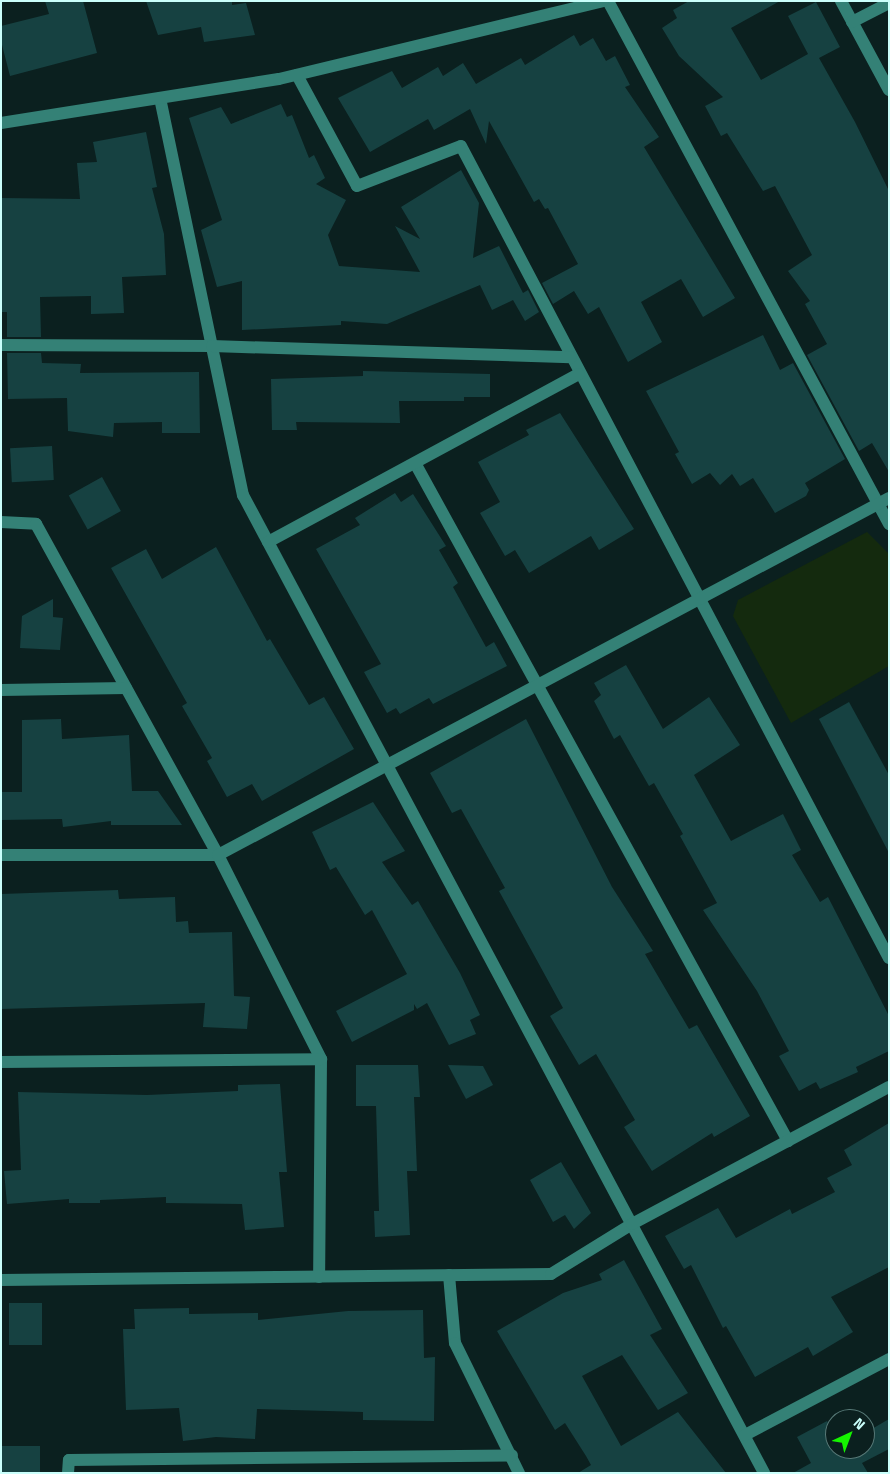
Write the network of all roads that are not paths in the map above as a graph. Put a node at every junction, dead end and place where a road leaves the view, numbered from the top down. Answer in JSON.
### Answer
{"nodes":[{"id":1,"x":603,"y":1,"type":"edge"},
{"id":2,"x":608,"y":1,"type":"edge"},
{"id":3,"x":841,"y":1,"type":"edge"},
{"id":4,"x":889,"y":3,"type":"edge"},
{"id":5,"x":852,"y":22,"type":"junction"},
{"id":6,"x":297,"y":75,"type":"junction"},
{"id":7,"x":889,"y":90,"type":"edge"},
{"id":8,"x":160,"y":98,"type":"junction"},
{"id":9,"x":1,"y":123,"type":"edge"},
{"id":10,"x":1,"y":345,"type":"edge"},
{"id":11,"x":212,"y":346,"type":"junction"},
{"id":12,"x":571,"y":358,"type":"junction"},
{"id":13,"x":579,"y":374,"type":"junction"},
{"id":14,"x":415,"y":463,"type":"junction"},
{"id":15,"x":883,"y":501,"type":"edge"},
{"id":16,"x":1,"y":522,"type":"edge"},
{"id":17,"x":889,"y":524,"type":"edge"},
{"id":18,"x":268,"y":542,"type":"junction"},
{"id":19,"x":698,"y":601,"type":"junction"},
{"id":20,"x":538,"y":686,"type":"junction"},
{"id":21,"x":126,"y":688,"type":"junction"},
{"id":22,"x":1,"y":690,"type":"edge"},
{"id":23,"x":388,"y":767,"type":"junction"},
{"id":24,"x":1,"y":855,"type":"edge"},
{"id":25,"x":218,"y":855,"type":"junction"},
{"id":26,"x":889,"y":958,"type":"edge"},
{"id":27,"x":321,"y":1059,"type":"junction"},
{"id":28,"x":1,"y":1062,"type":"edge"},
{"id":29,"x":889,"y":1087,"type":"edge"},
{"id":30,"x":788,"y":1141,"type":"junction"},
{"id":31,"x":632,"y":1224,"type":"junction"},
{"id":32,"x":450,"y":1275,"type":"junction"},
{"id":33,"x":319,"y":1277,"type":"junction"},
{"id":34,"x":1,"y":1280,"type":"edge"},
{"id":35,"x":889,"y":1359,"type":"edge"},
{"id":36,"x":744,"y":1436,"type":"junction"},
{"id":37,"x":512,"y":1455,"type":"junction"},
{"id":38,"x":68,"y":1473,"type":"edge"},
{"id":39,"x":519,"y":1473,"type":"edge"},
{"id":40,"x":764,"y":1473,"type":"edge"}],
"edges":[{"from":1,"to":6,"type":"street"},
{"from":2,"to":15,"type":"street"},
{"from":3,"to":5,"type":"street"},
{"from":4,"to":5,"type":"street"},
{"from":5,"to":7,"type":"street"},
{"from":6,"to":8,"type":"street"},
{"from":6,"to":12,"type":"street"},
{"from":8,"to":9,"type":"street"},
{"from":8,"to":11,"type":"street"},
{"from":10,"to":11,"type":"street"},
{"from":11,"to":12,"type":"street"},
{"from":11,"to":18,"type":"street"},
{"from":12,"to":13,"type":"street"},
{"from":13,"to":14,"type":"street"},
{"from":13,"to":19,"type":"street"},
{"from":14,"to":18,"type":"street"},
{"from":14,"to":20,"type":"street"},
{"from":15,"to":17,"type":"street"},
{"from":15,"to":19,"type":"street"},
{"from":16,"to":21,"type":"street"},
{"from":18,"to":23,"type":"street"},
{"from":19,"to":20,"type":"street"},
{"from":19,"to":26,"type":"street"},
{"from":20,"to":23,"type":"street"},
{"from":20,"to":30,"type":"street"},
{"from":21,"to":22,"type":"street"},
{"from":21,"to":25,"type":"street"},
{"from":23,"to":25,"type":"street"},
{"from":23,"to":31,"type":"street"},
{"from":24,"to":25,"type":"street"},
{"from":25,"to":27,"type":"street"},
{"from":27,"to":28,"type":"street"},
{"from":27,"to":33,"type":"street"},
{"from":29,"to":30,"type":"street"},
{"from":30,"to":31,"type":"street"},
{"from":31,"to":32,"type":"street"},
{"from":31,"to":36,"type":"street"},
{"from":32,"to":33,"type":"street"},
{"from":32,"to":37,"type":"street"},
{"from":33,"to":34,"type":"street"},
{"from":35,"to":36,"type":"street"},
{"from":36,"to":40,"type":"street"},
{"from":37,"to":38,"type":"street"},
{"from":37,"to":39,"type":"street"}]}
